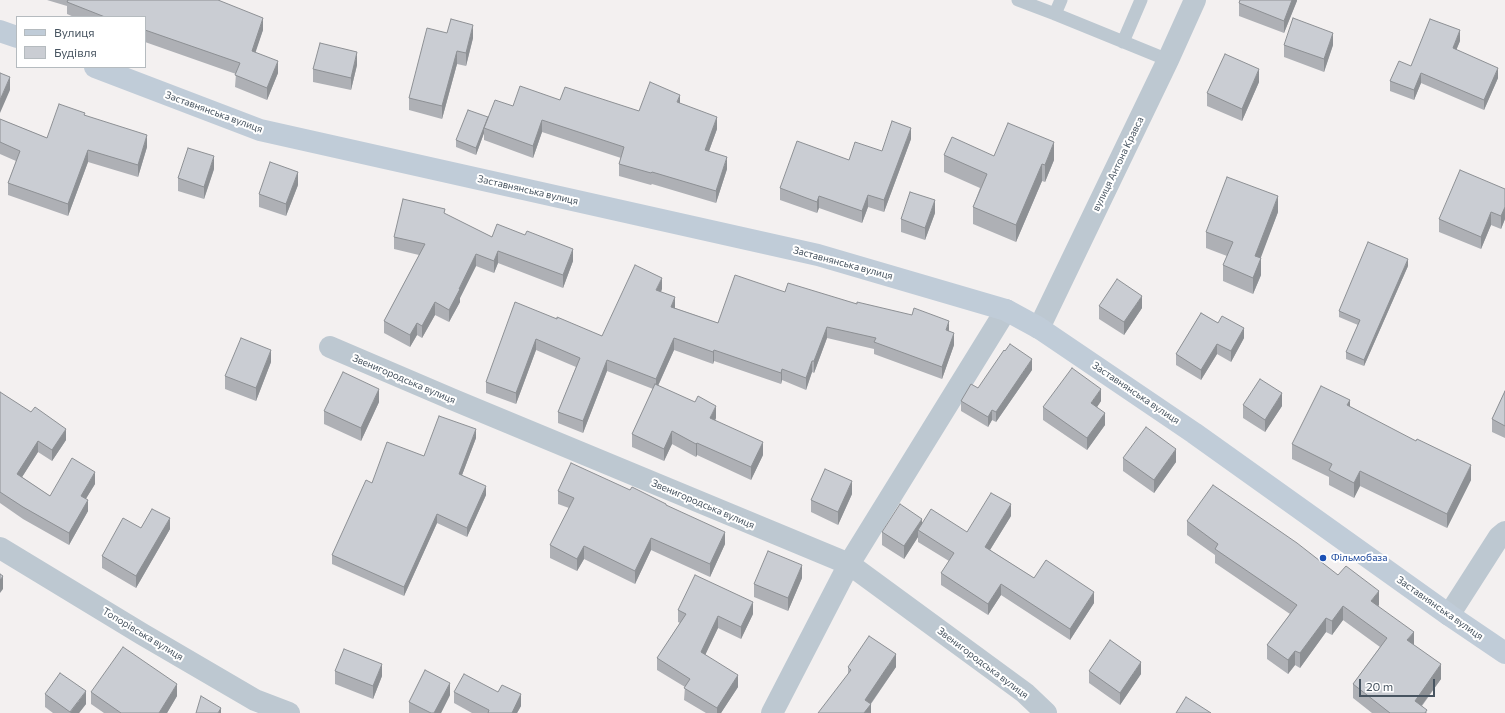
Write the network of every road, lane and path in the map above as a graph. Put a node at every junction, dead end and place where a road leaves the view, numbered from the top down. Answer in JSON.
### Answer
{"nodes":[{"id":1,"x":1018,"y":0,"type":"edge"},
{"id":2,"x":1061,"y":0,"type":"edge"},
{"id":3,"x":1141,"y":0,"type":"edge"},
{"id":4,"x":1195,"y":0,"type":"edge"},
{"id":5,"x":1056,"y":14,"type":"junction"},
{"id":6,"x":0,"y":31,"type":"edge"},
{"id":7,"x":16,"y":37,"type":"edge"},
{"id":8,"x":1123,"y":42,"type":"junction"},
{"id":9,"x":1168,"y":60,"type":"junction"},
{"id":10,"x":98,"y":68,"type":"edge"},
{"id":11,"x":1006,"y":310,"type":"junction"},
{"id":12,"x":1039,"y":328,"type":"junction"},
{"id":13,"x":330,"y":347,"type":"dead end"},
{"id":14,"x":1505,"y":532,"type":"edge"},
{"id":15,"x":0,"y":548,"type":"edge"},
{"id":16,"x":849,"y":564,"type":"junction"},
{"id":17,"x":1449,"y":615,"type":"junction"},
{"id":18,"x":1505,"y":653,"type":"edge"},
{"id":19,"x":256,"y":706,"type":"edge"},
{"id":20,"x":289,"y":713,"type":"edge"},
{"id":21,"x":772,"y":713,"type":"edge"},
{"id":22,"x":1046,"y":713,"type":"edge"}],
"edges":[{"from":1,"to":5,"type":"lane"},
{"from":2,"to":5,"type":"lane"},
{"from":3,"to":8,"type":"lane"},
{"from":4,"to":9,"type":"street","name":"вулиця Антона Кравса"},
{"from":5,"to":8,"type":"lane"},
{"from":6,"to":7,"type":"street"},
{"from":8,"to":9,"type":"lane"},
{"from":9,"to":12,"type":"street","name":"вулиця Антона Кравса"},
{"from":10,"to":11,"type":"street","name":"Заставнянська вулиця"},
{"from":11,"to":12,"type":"street","name":"Заставнянська вулиця"},
{"from":11,"to":16,"type":"street"},
{"from":12,"to":17,"type":"street","name":"Заставнянська вулиця"},
{"from":13,"to":16,"type":"street","name":"Звенигородська вулиця"},
{"from":14,"to":17,"type":"street"},
{"from":15,"to":19,"type":"street","name":"Топорівська вулиця"},
{"from":16,"to":21,"type":"street"},
{"from":16,"to":22,"type":"street","name":"Звенигородська вулиця"},
{"from":17,"to":18,"type":"street","name":"Заставнянська вулиця"},
{"from":19,"to":20,"type":"street","name":"Топорівська вулиця"}]}
